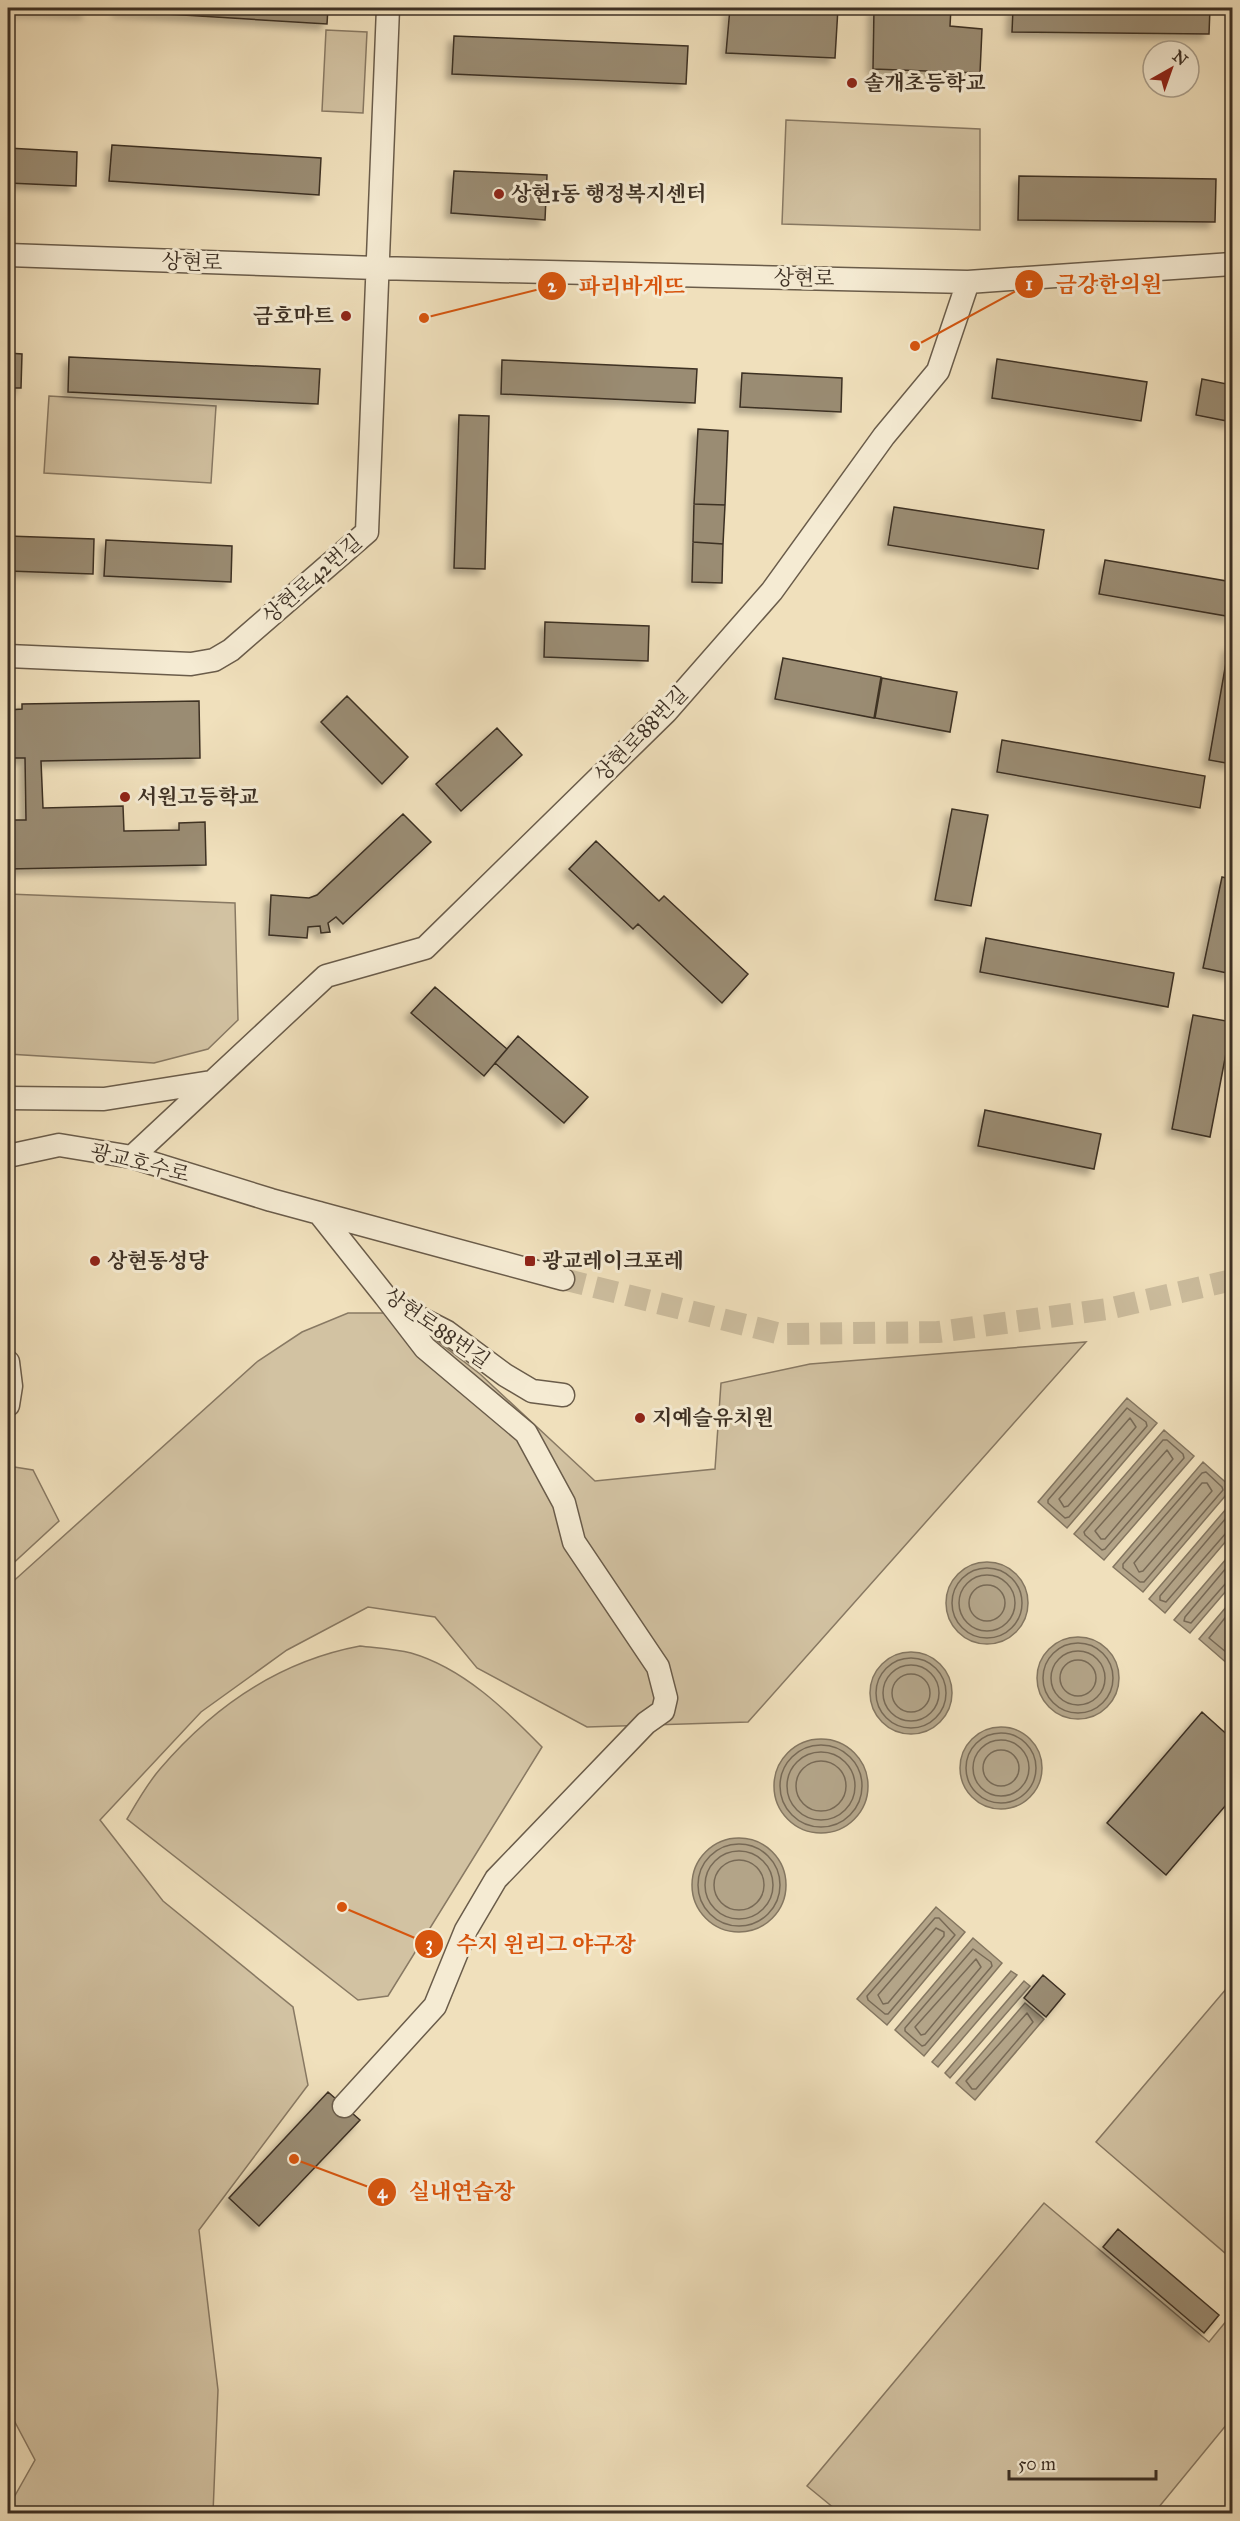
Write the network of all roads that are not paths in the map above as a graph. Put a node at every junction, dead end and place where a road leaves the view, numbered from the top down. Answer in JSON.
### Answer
{"nodes":[{"id":1,"x":388,"y":8,"type":"edge"},
{"id":2,"x":8,"y":255,"type":"edge"},
{"id":3,"x":1233,"y":264,"type":"edge"},
{"id":4,"x":376,"y":268,"type":"junction"},
{"id":5,"x":968,"y":282,"type":"junction"},
{"id":6,"x":8,"y":656,"type":"edge"},
{"id":7,"x":211,"y":1082,"type":"junction"},
{"id":8,"x":8,"y":1098,"type":"edge"},
{"id":9,"x":8,"y":1156,"type":"edge"},
{"id":10,"x":132,"y":1157,"type":"junction"},
{"id":11,"x":319,"y":1213,"type":"junction"},
{"id":12,"x":563,"y":1279,"type":"tunnel mouth"},
{"id":13,"x":385,"y":1296,"type":"junction"},
{"id":14,"x":8,"y":1362,"type":"edge"},
{"id":15,"x":563,"y":1395,"type":"dead end"},
{"id":16,"x":8,"y":1405,"type":"edge"},
{"id":17,"x":344,"y":2106,"type":"dead end"}],
"edges":[{"from":1,"to":4,"type":"street"},
{"from":2,"to":4,"type":"street","name":"상현로"},
{"from":3,"to":5,"type":"street","name":"상현로"},
{"from":4,"to":5,"type":"street","name":"상현로"},
{"from":4,"to":6,"type":"street","name":"상현로42번길"},
{"from":5,"to":7,"type":"street","name":"상현로88번길"},
{"from":7,"to":8,"type":"street"},
{"from":7,"to":10,"type":"street","name":"상현로88번길"},
{"from":9,"to":10,"type":"street","name":"광교호수로"},
{"from":10,"to":11,"type":"street","name":"광교호수로"},
{"from":11,"to":12,"type":"street"},
{"from":11,"to":13,"type":"street","name":"상현로88번길"},
{"from":13,"to":15,"type":"street","name":"상현로88번길"},
{"from":13,"to":17,"type":"street"},
{"from":14,"to":16,"type":"street"}]}
